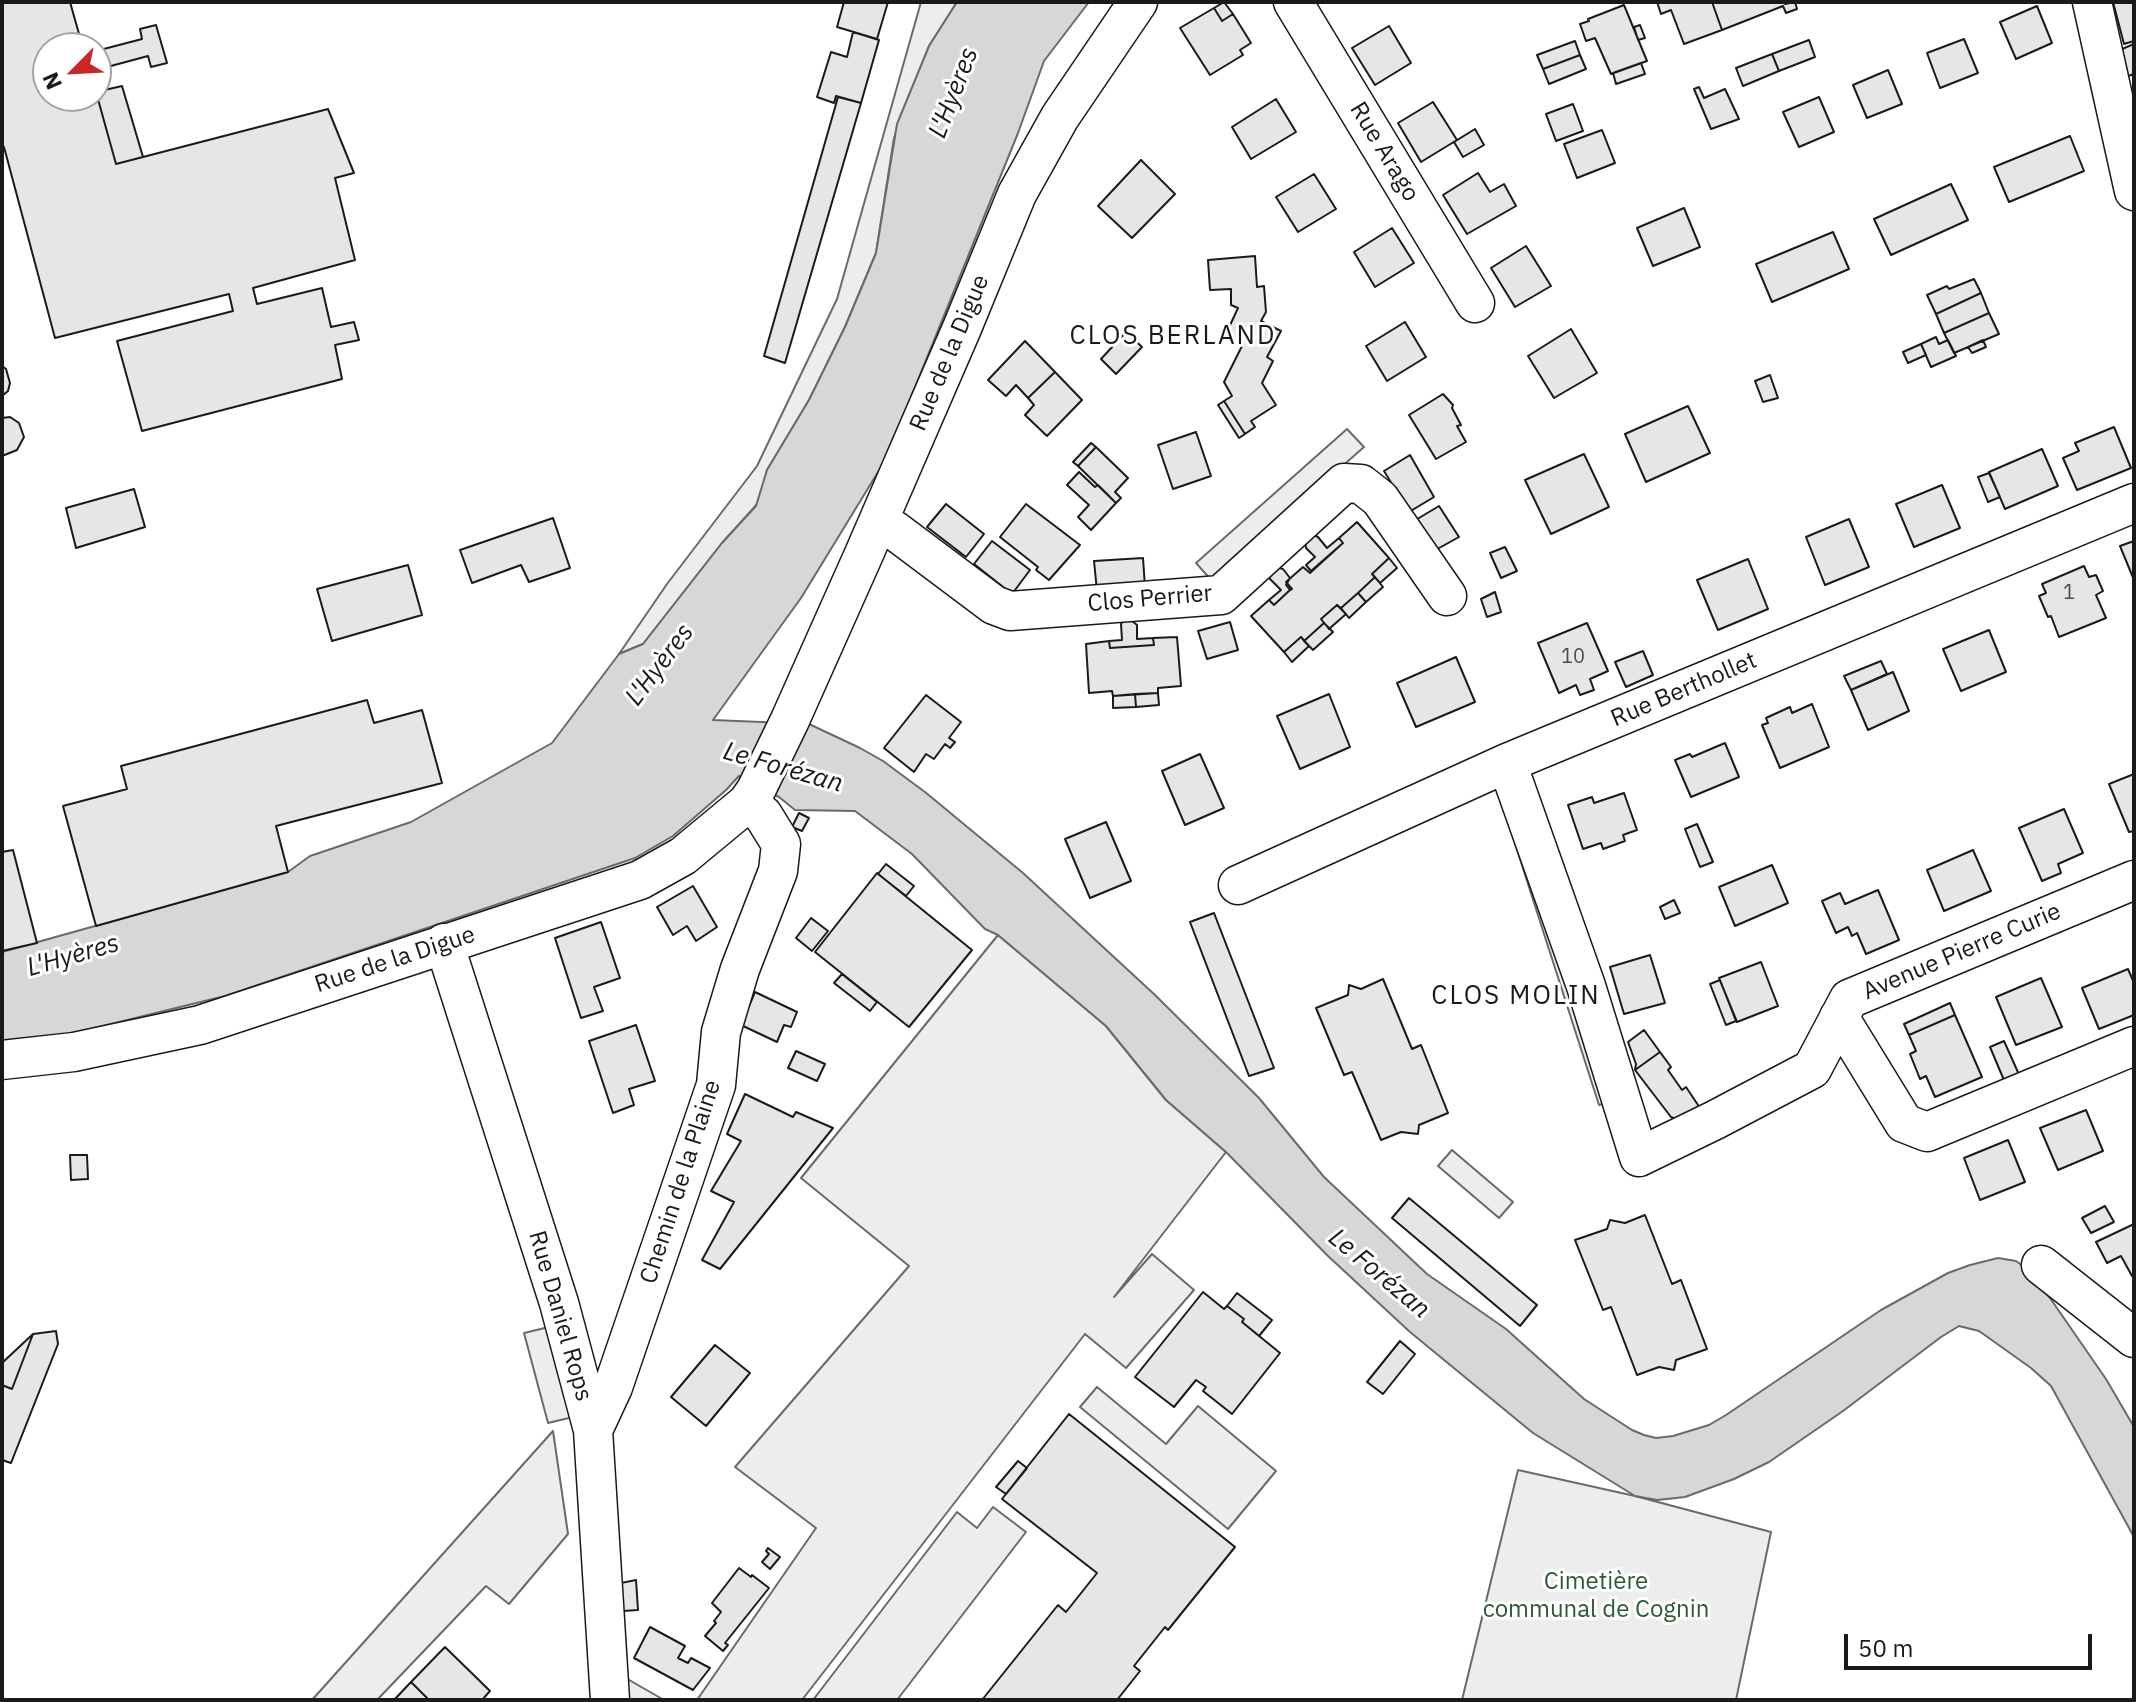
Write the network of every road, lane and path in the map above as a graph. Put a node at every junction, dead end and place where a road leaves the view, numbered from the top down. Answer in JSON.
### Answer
{"nodes":[{"id":1,"x":1138,"y":2,"type":"edge"},
{"id":2,"x":1293,"y":2,"type":"edge"},
{"id":3,"x":2092,"y":2,"type":"edge"},
{"id":4,"x":2134,"y":191,"type":"edge"},
{"id":5,"x":1475,"y":303,"type":"dead end"},
{"id":6,"x":2134,"y":503,"type":"edge"},
{"id":7,"x":877,"y":524,"type":"junction"},
{"id":8,"x":1447,"y":596,"type":"dead end"},
{"id":9,"x":1507,"y":763,"type":"junction"},
{"id":10,"x":751,"y":797,"type":"junction"},
{"id":11,"x":2134,"y":880,"type":"edge"},
{"id":12,"x":1238,"y":885,"type":"dead end"},
{"id":13,"x":444,"y":943,"type":"junction"},
{"id":14,"x":1839,"y":1017,"type":"junction"},
{"id":15,"x":2134,"y":1046,"type":"edge"},
{"id":16,"x":2,"y":1060,"type":"edge"},
{"id":17,"x":2041,"y":1265,"type":"dead end"},
{"id":18,"x":2134,"y":1338,"type":"edge"},
{"id":19,"x":593,"y":1430,"type":"junction"},
{"id":20,"x":610,"y":1700,"type":"edge"}],
"edges":[{"from":1,"to":7,"type":"street","name":"Rue de la Digue"},
{"from":2,"to":5,"type":"street","name":"Rue Arago"},
{"from":3,"to":4,"type":"street"},
{"from":6,"to":9,"type":"street","name":"Rue Berthollet"},
{"from":7,"to":8,"type":"street","name":"Clos Perrier"},
{"from":7,"to":10,"type":"street","name":"Rue de la Digue"},
{"from":9,"to":12,"type":"street","name":"Rue Berthollet"},
{"from":9,"to":14,"type":"street","name":"Avenue Pierre Curie"},
{"from":10,"to":13,"type":"street","name":"Rue de la Digue"},
{"from":10,"to":19,"type":"street","name":"Chemin de la Plaine"},
{"from":11,"to":14,"type":"street","name":"Avenue Pierre Curie"},
{"from":13,"to":16,"type":"street","name":"Rue de la Digue"},
{"from":13,"to":19,"type":"street","name":"Rue Daniel Rops"},
{"from":14,"to":15,"type":"street"},
{"from":17,"to":18,"type":"street"},
{"from":19,"to":20,"type":"street","name":"Rue Daniel Rops"}]}
